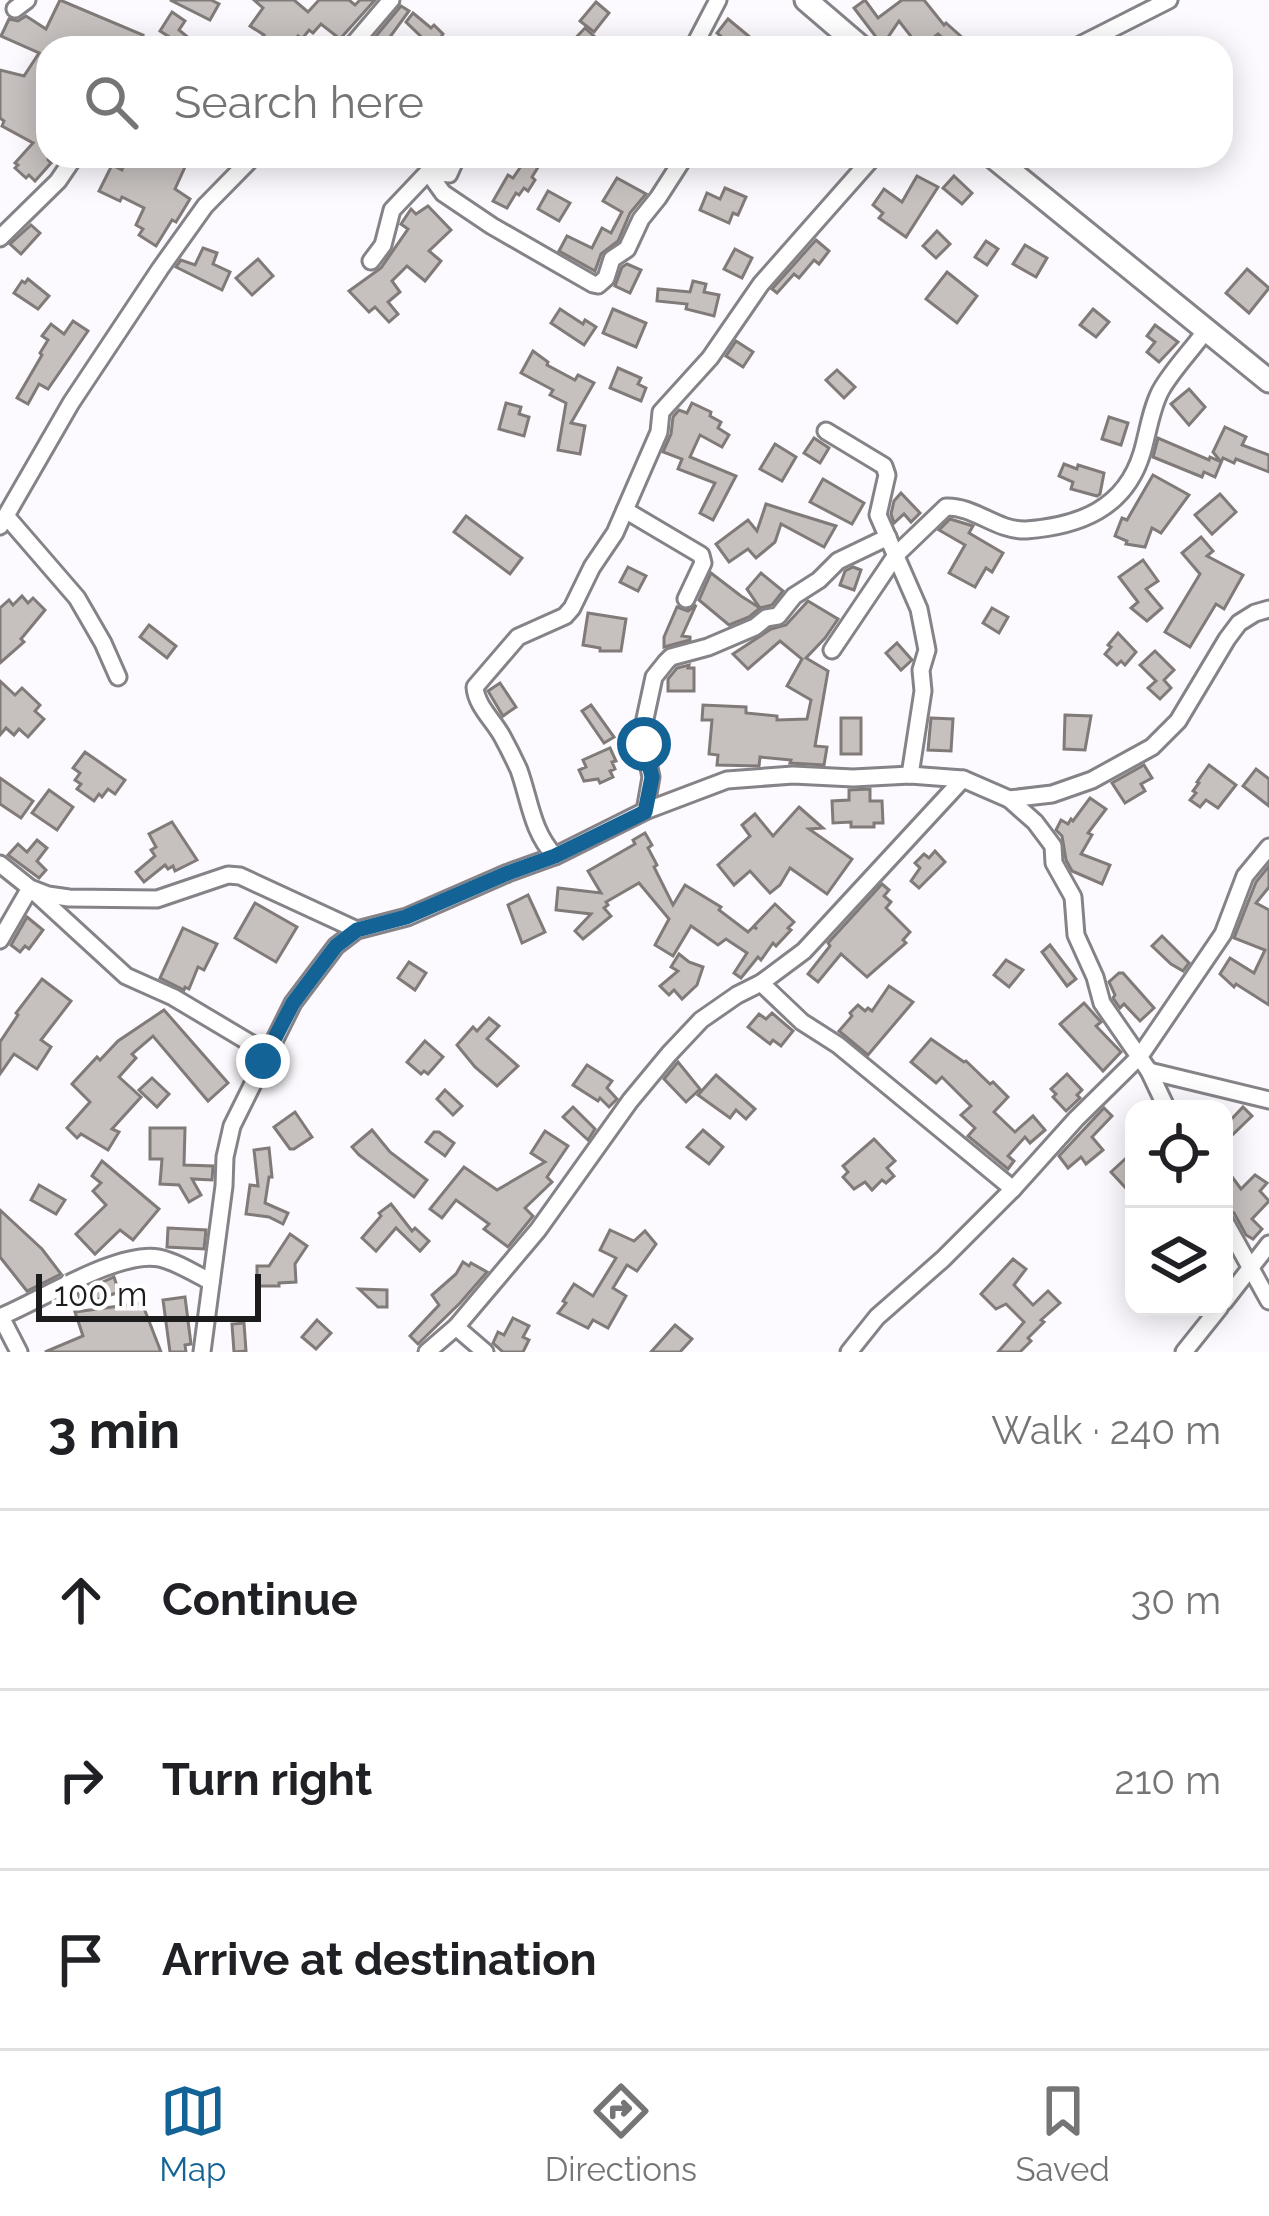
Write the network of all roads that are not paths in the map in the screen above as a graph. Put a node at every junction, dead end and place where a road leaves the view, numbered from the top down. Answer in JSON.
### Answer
{"nodes":[{"id":1,"x":391,"y":0,"type":"edge"},
{"id":2,"x":718,"y":0,"type":"edge"},
{"id":3,"x":1169,"y":0,"type":"edge"},
{"id":4,"x":809,"y":1,"type":"edge"},
{"id":5,"x":362,"y":36,"type":"edge"},
{"id":6,"x":698,"y":36,"type":"edge"},
{"id":7,"x":848,"y":36,"type":"edge"},
{"id":8,"x":1098,"y":36,"type":"edge"},
{"id":9,"x":67,"y":168,"type":"edge"},
{"id":10,"x":242,"y":168,"type":"edge"},
{"id":11,"x":452,"y":168,"type":"edge"},
{"id":12,"x":677,"y":168,"type":"edge"},
{"id":13,"x":863,"y":168,"type":"edge"},
{"id":14,"x":1007,"y":168,"type":"edge"},
{"id":15,"x":428,"y":172,"type":"junction"},
{"id":16,"x":0,"y":238,"type":"edge"},
{"id":17,"x":371,"y":261,"type":"dead end"},
{"id":18,"x":1206,"y":330,"type":"junction"},
{"id":19,"x":1269,"y":381,"type":"edge"},
{"id":20,"x":826,"y":431,"type":"dead end"},
{"id":21,"x":625,"y":510,"type":"junction"},
{"id":22,"x":3,"y":521,"type":"edge"},
{"id":23,"x":888,"y":537,"type":"junction"},
{"id":24,"x":896,"y":555,"type":"junction"},
{"id":25,"x":686,"y":599,"type":"dead end"},
{"id":26,"x":1269,"y":609,"type":"edge"},
{"id":27,"x":832,"y":650,"type":"dead end"},
{"id":28,"x":118,"y":677,"type":"dead end"},
{"id":29,"x":910,"y":775,"type":"junction"},
{"id":30,"x":963,"y":779,"type":"junction"},
{"id":31,"x":1010,"y":799,"type":"junction"},
{"id":32,"x":645,"y":812,"type":"junction"},
{"id":33,"x":1269,"y":848,"type":"edge"},
{"id":34,"x":555,"y":856,"type":"junction"},
{"id":35,"x":0,"y":864,"type":"edge"},
{"id":36,"x":31,"y":888,"type":"junction"},
{"id":37,"x":357,"y":930,"type":"junction"},
{"id":38,"x":0,"y":940,"type":"edge"},
{"id":39,"x":761,"y":983,"type":"junction"},
{"id":40,"x":267,"y":1053,"type":"junction"},
{"id":41,"x":1140,"y":1055,"type":"junction"},
{"id":42,"x":1149,"y":1071,"type":"junction"},
{"id":43,"x":1163,"y":1100,"type":"edge"},
{"id":44,"x":1269,"y":1100,"type":"edge"},
{"id":45,"x":1013,"y":1189,"type":"junction"},
{"id":46,"x":1233,"y":1236,"type":"edge"},
{"id":47,"x":1269,"y":1244,"type":"edge"},
{"id":48,"x":1251,"y":1268,"type":"junction"},
{"id":49,"x":211,"y":1282,"type":"junction"},
{"id":50,"x":1233,"y":1291,"type":"edge"},
{"id":51,"x":1269,"y":1301,"type":"edge"},
{"id":52,"x":1213,"y":1316,"type":"edge"},
{"id":53,"x":0,"y":1317,"type":"edge"},
{"id":54,"x":456,"y":1327,"type":"junction"},
{"id":55,"x":19,"y":1352,"type":"edge"},
{"id":56,"x":202,"y":1352,"type":"edge"},
{"id":57,"x":427,"y":1352,"type":"edge"},
{"id":58,"x":485,"y":1352,"type":"edge"},
{"id":59,"x":849,"y":1352,"type":"edge"},
{"id":60,"x":1184,"y":1352,"type":"edge"}],
"edges":[{"from":1,"to":5,"type":"street"},
{"from":2,"to":6,"type":"street"},
{"from":3,"to":8,"type":"street"},
{"from":4,"to":7,"type":"main road"},
{"from":9,"to":16,"type":"street"},
{"from":10,"to":22,"type":"street"},
{"from":11,"to":15,"type":"street"},
{"from":12,"to":15,"type":"street"},
{"from":13,"to":21,"type":"street"},
{"from":14,"to":18,"type":"main road"},
{"from":15,"to":17,"type":"street"},
{"from":18,"to":19,"type":"main road"},
{"from":18,"to":24,"type":"street"},
{"from":20,"to":23,"type":"street"},
{"from":21,"to":25,"type":"street"},
{"from":21,"to":34,"type":"street"},
{"from":22,"to":28,"type":"street"},
{"from":23,"to":24,"type":"street"},
{"from":23,"to":32,"type":"street"},
{"from":24,"to":27,"type":"street"},
{"from":24,"to":29,"type":"street"},
{"from":26,"to":31,"type":"street"},
{"from":29,"to":30,"type":"street"},
{"from":29,"to":32,"type":"street"},
{"from":30,"to":31,"type":"street"},
{"from":30,"to":39,"type":"street"},
{"from":31,"to":41,"type":"street"},
{"from":32,"to":34,"type":"street"},
{"from":33,"to":41,"type":"street"},
{"from":34,"to":37,"type":"street"},
{"from":35,"to":36,"type":"street"},
{"from":36,"to":37,"type":"street"},
{"from":36,"to":38,"type":"street"},
{"from":36,"to":40,"type":"street"},
{"from":37,"to":40,"type":"street"},
{"from":39,"to":45,"type":"street"},
{"from":39,"to":54,"type":"street"},
{"from":40,"to":49,"type":"street"},
{"from":41,"to":42,"type":"street"},
{"from":41,"to":45,"type":"street"},
{"from":42,"to":43,"type":"street"},
{"from":42,"to":44,"type":"street"},
{"from":45,"to":59,"type":"street"},
{"from":46,"to":48,"type":"street"},
{"from":47,"to":48,"type":"street"},
{"from":48,"to":50,"type":"street"},
{"from":48,"to":51,"type":"street"},
{"from":49,"to":53,"type":"street"},
{"from":49,"to":56,"type":"street"},
{"from":52,"to":60,"type":"street"},
{"from":53,"to":55,"type":"street"},
{"from":54,"to":57,"type":"street"},
{"from":54,"to":58,"type":"street"}]}
